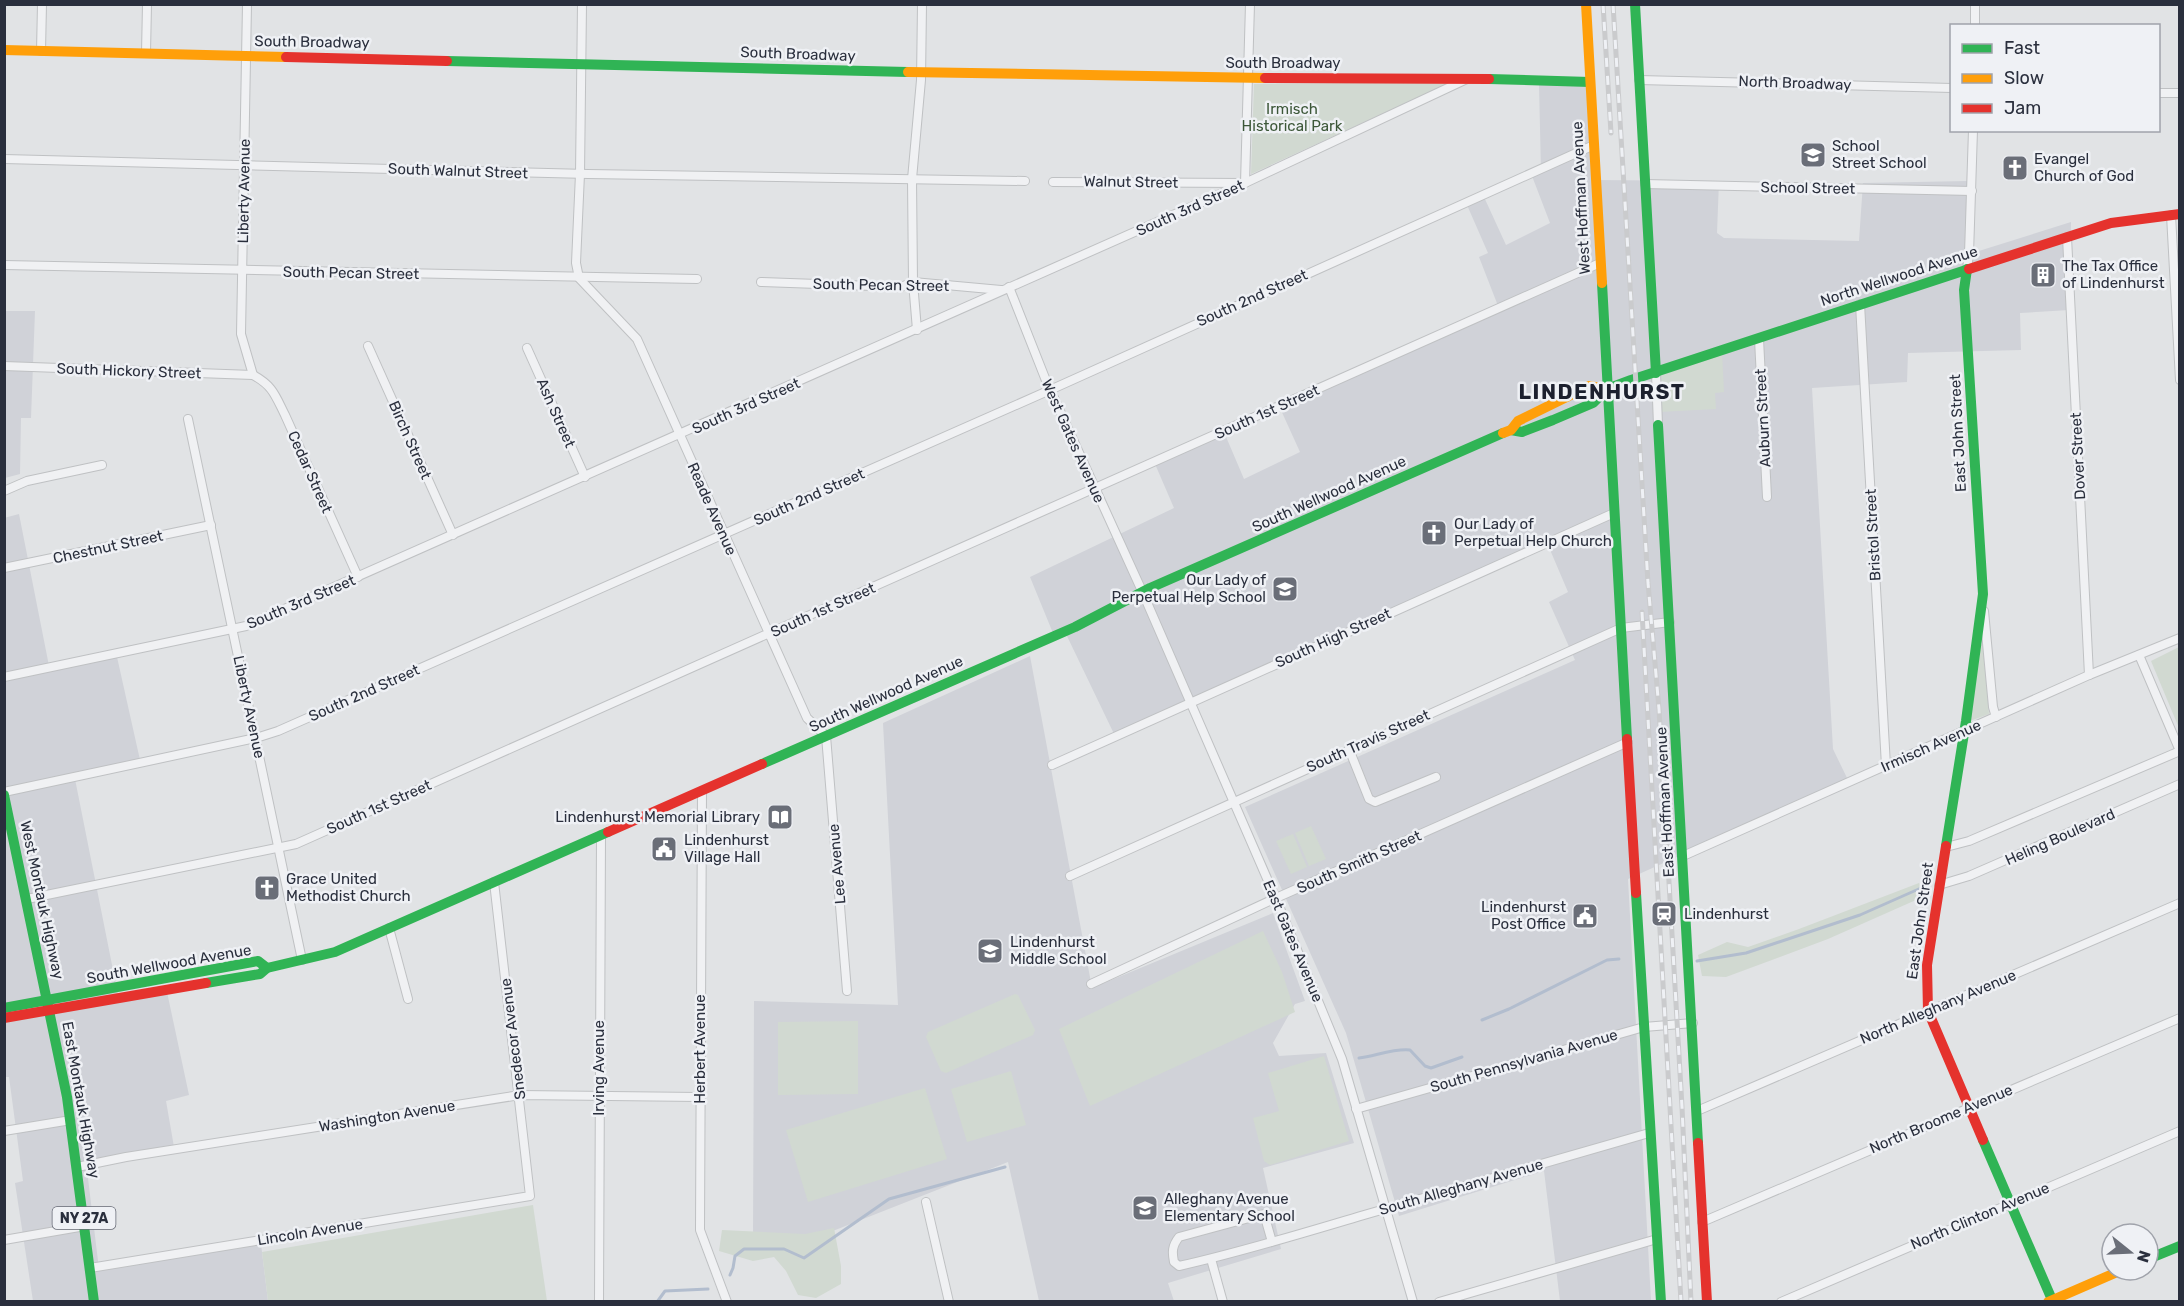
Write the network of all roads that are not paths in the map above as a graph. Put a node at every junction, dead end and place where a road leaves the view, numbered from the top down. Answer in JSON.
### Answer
{"nodes":[{"id":1,"x":42,"y":4,"type":"edge"},
{"id":2,"x":147,"y":4,"type":"edge"},
{"id":3,"x":247,"y":4,"type":"edge"},
{"id":4,"x":582,"y":4,"type":"edge"},
{"id":5,"x":922,"y":4,"type":"edge"},
{"id":6,"x":1250,"y":4,"type":"edge"},
{"id":7,"x":1586,"y":4,"type":"edge"},
{"id":8,"x":1635,"y":4,"type":"edge"},
{"id":9,"x":1975,"y":4,"type":"edge"},
{"id":10,"x":1975,"y":24,"type":"edge"},
{"id":11,"x":4,"y":50,"type":"edge"},
{"id":12,"x":41,"y":51,"type":"junction"},
{"id":13,"x":146,"y":53,"type":"junction"},
{"id":14,"x":246,"y":55,"type":"junction"},
{"id":15,"x":581,"y":63,"type":"junction"},
{"id":16,"x":921,"y":72,"type":"junction"},
{"id":17,"x":1249,"y":78,"type":"junction"},
{"id":18,"x":1469,"y":78,"type":"junction"},
{"id":19,"x":1639,"y":80,"type":"junction"},
{"id":20,"x":1590,"y":82,"type":"junction"},
{"id":21,"x":1950,"y":88,"type":"edge"},
{"id":22,"x":2160,"y":93,"type":"edge"},
{"id":23,"x":2180,"y":93,"type":"edge"},
{"id":24,"x":1973,"y":132,"type":"edge"},
{"id":25,"x":1594,"y":145,"type":"junction"},
{"id":26,"x":4,"y":159,"type":"edge"},
{"id":27,"x":244,"y":166,"type":"junction"},
{"id":28,"x":580,"y":174,"type":"junction"},
{"id":29,"x":912,"y":179,"type":"junction"},
{"id":30,"x":1025,"y":181,"type":"dead end"},
{"id":31,"x":1053,"y":182,"type":"dead end"},
{"id":32,"x":1245,"y":183,"type":"junction"},
{"id":33,"x":1645,"y":184,"type":"junction"},
{"id":34,"x":1972,"y":191,"type":"junction"},
{"id":35,"x":2175,"y":215,"type":"edge"},
{"id":36,"x":2067,"y":237,"type":"junction"},
{"id":37,"x":1600,"y":263,"type":"junction"},
{"id":38,"x":4,"y":266,"type":"edge"},
{"id":39,"x":1967,"y":269,"type":"junction"},
{"id":40,"x":242,"y":270,"type":"junction"},
{"id":41,"x":579,"y":278,"type":"junction"},
{"id":42,"x":697,"y":279,"type":"dead end"},
{"id":43,"x":761,"y":282,"type":"dead end"},
{"id":44,"x":913,"y":282,"type":"junction"},
{"id":45,"x":1009,"y":287,"type":"junction"},
{"id":46,"x":1001,"y":290,"type":"junction"},
{"id":47,"x":1860,"y":304,"type":"junction"},
{"id":48,"x":917,"y":330,"type":"junction"},
{"id":49,"x":1759,"y":339,"type":"junction"},
{"id":50,"x":368,"y":346,"type":"dead end"},
{"id":51,"x":527,"y":348,"type":"dead end"},
{"id":52,"x":4,"y":366,"type":"edge"},
{"id":53,"x":1656,"y":373,"type":"junction"},
{"id":54,"x":253,"y":375,"type":"junction"},
{"id":55,"x":1631,"y":380,"type":"joint"},
{"id":56,"x":2180,"y":380,"type":"edge"},
{"id":57,"x":1606,"y":389,"type":"junction"},
{"id":58,"x":1050,"y":390,"type":"junction"},
{"id":59,"x":188,"y":419,"type":"dead end"},
{"id":60,"x":1658,"y":425,"type":"joint"},
{"id":61,"x":1511,"y":430,"type":"junction"},
{"id":62,"x":680,"y":435,"type":"junction"},
{"id":63,"x":102,"y":465,"type":"dead end"},
{"id":64,"x":585,"y":477,"type":"junction"},
{"id":65,"x":1094,"y":489,"type":"junction"},
{"id":66,"x":4,"y":491,"type":"edge"},
{"id":67,"x":1767,"y":497,"type":"dead end"},
{"id":68,"x":1614,"y":513,"type":"junction"},
{"id":69,"x":211,"y":525,"type":"junction"},
{"id":70,"x":453,"y":535,"type":"junction"},
{"id":71,"x":723,"y":535,"type":"junction"},
{"id":72,"x":4,"y":568,"type":"edge"},
{"id":73,"x":358,"y":577,"type":"junction"},
{"id":74,"x":1142,"y":591,"type":"junction"},
{"id":75,"x":1983,"y":594,"type":"junction"},
{"id":76,"x":1670,"y":622,"type":"junction"},
{"id":77,"x":1621,"y":628,"type":"junction"},
{"id":78,"x":233,"y":630,"type":"junction"},
{"id":79,"x":768,"y":634,"type":"junction"},
{"id":80,"x":2180,"y":638,"type":"edge"},
{"id":81,"x":2139,"y":656,"type":"junction"},
{"id":82,"x":2089,"y":675,"type":"junction"},
{"id":83,"x":4,"y":677,"type":"edge"},
{"id":84,"x":1190,"y":702,"type":"junction"},
{"id":85,"x":1996,"y":717,"type":"junction"},
{"id":86,"x":1964,"y":731,"type":"junction"},
{"id":87,"x":826,"y":736,"type":"junction"},
{"id":88,"x":256,"y":738,"type":"junction"},
{"id":89,"x":1628,"y":742,"type":"junction"},
{"id":90,"x":1349,"y":749,"type":"junction"},
{"id":91,"x":2180,"y":751,"type":"edge"},
{"id":92,"x":1052,"y":765,"type":"dead end"},
{"id":93,"x":1886,"y":766,"type":"junction"},
{"id":94,"x":1436,"y":777,"type":"dead end"},
{"id":95,"x":2180,"y":784,"type":"edge"},
{"id":96,"x":702,"y":791,"type":"junction"},
{"id":97,"x":4,"y":793,"type":"edge"},
{"id":98,"x":1234,"y":802,"type":"junction"},
{"id":99,"x":601,"y":835,"type":"junction"},
{"id":100,"x":279,"y":847,"type":"junction"},
{"id":101,"x":1946,"y":847,"type":"junction"},
{"id":102,"x":1683,"y":856,"type":"junction"},
{"id":103,"x":1070,"y":876,"type":"dead end"},
{"id":104,"x":494,"y":882,"type":"junction"},
{"id":105,"x":1939,"y":885,"type":"junction"},
{"id":106,"x":1276,"y":898,"type":"junction"},
{"id":107,"x":27,"y":899,"type":"junction"},
{"id":108,"x":2180,"y":903,"type":"edge"},
{"id":109,"x":389,"y":928,"type":"junction"},
{"id":110,"x":302,"y":960,"type":"junction"},
{"id":111,"x":1091,"y":984,"type":"dead end"},
{"id":112,"x":848,"y":991,"type":"dead end"},
{"id":113,"x":408,"y":999,"type":"dead end"},
{"id":114,"x":49,"y":1006,"type":"junction"},
{"id":115,"x":4,"y":1008,"type":"edge"},
{"id":116,"x":1928,"y":1011,"type":"junction"},
{"id":117,"x":4,"y":1018,"type":"edge"},
{"id":118,"x":2180,"y":1018,"type":"edge"},
{"id":119,"x":1693,"y":1023,"type":"junction"},
{"id":120,"x":1644,"y":1026,"type":"junction"},
{"id":121,"x":520,"y":1095,"type":"junction"},
{"id":122,"x":599,"y":1096,"type":"junction"},
{"id":123,"x":699,"y":1097,"type":"junction"},
{"id":124,"x":1969,"y":1107,"type":"junction"},
{"id":125,"x":1356,"y":1109,"type":"junction"},
{"id":126,"x":1696,"y":1111,"type":"junction"},
{"id":127,"x":71,"y":1120,"type":"junction"},
{"id":128,"x":4,"y":1131,"type":"edge"},
{"id":129,"x":2180,"y":1131,"type":"edge"},
{"id":130,"x":1649,"y":1133,"type":"junction"},
{"id":131,"x":77,"y":1167,"type":"junction"},
{"id":132,"x":530,"y":1196,"type":"joint"},
{"id":133,"x":926,"y":1202,"type":"dead end"},
{"id":134,"x":2011,"y":1203,"type":"junction"},
{"id":135,"x":1385,"y":1209,"type":"junction"},
{"id":136,"x":1702,"y":1222,"type":"junction"},
{"id":137,"x":85,"y":1226,"type":"junction"},
{"id":138,"x":1656,"y":1239,"type":"junction"},
{"id":139,"x":4,"y":1240,"type":"edge"},
{"id":140,"x":1272,"y":1242,"type":"junction"},
{"id":141,"x":2180,"y":1246,"type":"edge"},
{"id":142,"x":2160,"y":1254,"type":"edge"},
{"id":143,"x":1211,"y":1259,"type":"junction"},
{"id":144,"x":90,"y":1268,"type":"junction"},
{"id":145,"x":2100,"y":1280,"type":"edge"},
{"id":146,"x":2051,"y":1301,"type":"edge"},
{"id":147,"x":94,"y":1302,"type":"edge"},
{"id":148,"x":599,"y":1302,"type":"edge"},
{"id":149,"x":727,"y":1302,"type":"edge"},
{"id":150,"x":949,"y":1302,"type":"edge"},
{"id":151,"x":1223,"y":1302,"type":"edge"},
{"id":152,"x":1413,"y":1302,"type":"edge"},
{"id":153,"x":1439,"y":1302,"type":"edge"},
{"id":154,"x":1661,"y":1302,"type":"edge"},
{"id":155,"x":1707,"y":1302,"type":"edge"},
{"id":156,"x":1781,"y":1302,"type":"edge"}],
"edges":[{"from":1,"to":12,"type":"street"},
{"from":2,"to":13,"type":"street"},
{"from":3,"to":14,"type":"street","name":"Liberty Avenue"},
{"from":4,"to":15,"type":"street"},
{"from":5,"to":16,"type":"street"},
{"from":6,"to":17,"type":"street"},
{"from":7,"to":20,"type":"main road","name":"West Hoffman Avenue"},
{"from":8,"to":19,"type":"main road"},
{"from":9,"to":10,"type":"street"},
{"from":11,"to":12,"type":"main road","name":"South Broadway"},
{"from":12,"to":13,"type":"main road","name":"South Broadway"},
{"from":13,"to":14,"type":"main road","name":"South Broadway"},
{"from":14,"to":15,"type":"main road","name":"South Broadway"},
{"from":14,"to":27,"type":"street","name":"Liberty Avenue"},
{"from":15,"to":16,"type":"main road","name":"South Broadway"},
{"from":15,"to":28,"type":"street"},
{"from":16,"to":17,"type":"main road","name":"South Broadway"},
{"from":16,"to":29,"type":"street"},
{"from":17,"to":18,"type":"main road","name":"South Broadway"},
{"from":17,"to":32,"type":"street"},
{"from":18,"to":20,"type":"main road","name":"South Broadway"},
{"from":18,"to":32,"type":"street","name":"South 3rd Street"},
{"from":19,"to":21,"type":"street","name":"North Broadway"},
{"from":19,"to":33,"type":"main road"},
{"from":20,"to":25,"type":"main road","name":"West Hoffman Avenue"},
{"from":22,"to":23,"type":"street"},
{"from":24,"to":34,"type":"street"},
{"from":25,"to":37,"type":"main road","name":"West Hoffman Avenue"},
{"from":25,"to":58,"type":"street","name":"South 2nd Street"},
{"from":26,"to":27,"type":"street","name":"South Walnut Street"},
{"from":27,"to":28,"type":"street","name":"South Walnut Street"},
{"from":27,"to":40,"type":"street","name":"Liberty Avenue"},
{"from":28,"to":29,"type":"street","name":"South Walnut Street"},
{"from":28,"to":41,"type":"street"},
{"from":29,"to":30,"type":"street"},
{"from":29,"to":44,"type":"street"},
{"from":31,"to":32,"type":"street","name":"Walnut Street"},
{"from":32,"to":45,"type":"street","name":"South 3rd Street"},
{"from":33,"to":34,"type":"street","name":"School Street"},
{"from":33,"to":53,"type":"main road"},
{"from":34,"to":39,"type":"street"},
{"from":35,"to":36,"type":"main road","name":"North Wellwood Avenue"},
{"from":35,"to":56,"type":"street"},
{"from":36,"to":39,"type":"main road","name":"North Wellwood Avenue"},
{"from":36,"to":82,"type":"street","name":"Dover Street"},
{"from":37,"to":57,"type":"main road","name":"West Hoffman Avenue"},
{"from":37,"to":65,"type":"street","name":"South 1st Street"},
{"from":38,"to":40,"type":"street","name":"South Pecan Street"},
{"from":39,"to":47,"type":"main road","name":"North Wellwood Avenue"},
{"from":39,"to":75,"type":"main road","name":"East John Street"},
{"from":40,"to":41,"type":"street","name":"South Pecan Street"},
{"from":40,"to":54,"type":"street","name":"Liberty Avenue"},
{"from":41,"to":42,"type":"street","name":"South Pecan Street"},
{"from":41,"to":62,"type":"street","name":"Reade Avenue"},
{"from":43,"to":44,"type":"street","name":"South Pecan Street"},
{"from":44,"to":46,"type":"street","name":"South Pecan Street"},
{"from":44,"to":48,"type":"street"},
{"from":45,"to":46,"type":"street","name":"South 3rd Street"},
{"from":45,"to":58,"type":"street","name":"West Gates Avenue"},
{"from":46,"to":48,"type":"street","name":"South 3rd Street"},
{"from":47,"to":49,"type":"main road","name":"North Wellwood Avenue"},
{"from":47,"to":93,"type":"street","name":"Bristol Street"},
{"from":48,"to":62,"type":"street","name":"South 3rd Street"},
{"from":49,"to":53,"type":"main road","name":"North Wellwood Avenue"},
{"from":49,"to":67,"type":"street","name":"Auburn Street"},
{"from":50,"to":70,"type":"street","name":"Birch Street"},
{"from":51,"to":64,"type":"street","name":"Ash Street"},
{"from":52,"to":54,"type":"street","name":"South Hickory Street"},
{"from":53,"to":55,"type":"main road","name":"North Wellwood Avenue"},
{"from":53,"to":60,"type":"street","name":"East Hoffman Avenue"},
{"from":54,"to":73,"type":"street","name":"Cedar Street"},
{"from":55,"to":57,"type":"main road","name":"South Wellwood Avenue"},
{"from":57,"to":61,"type":"main road","name":"South Wellwood Avenue"},
{"from":57,"to":61,"type":"main road","name":"South Wellwood Avenue"},
{"from":57,"to":68,"type":"main road"},
{"from":58,"to":65,"type":"street","name":"West Gates Avenue"},
{"from":58,"to":71,"type":"street","name":"South 2nd Street"},
{"from":59,"to":69,"type":"street","name":"Liberty Avenue"},
{"from":60,"to":76,"type":"main road","name":"East Hoffman Avenue"},
{"from":61,"to":74,"type":"main road","name":"South Wellwood Avenue"},
{"from":62,"to":64,"type":"street","name":"South 3rd Street"},
{"from":62,"to":71,"type":"street","name":"Reade Avenue"},
{"from":63,"to":66,"type":"street"},
{"from":64,"to":70,"type":"street","name":"South 3rd Street"},
{"from":65,"to":74,"type":"street","name":"West Gates Avenue"},
{"from":65,"to":79,"type":"street","name":"South 1st Street"},
{"from":68,"to":77,"type":"main road"},
{"from":68,"to":84,"type":"street","name":"South High Street"},
{"from":69,"to":72,"type":"street","name":"Chestnut Street"},
{"from":69,"to":78,"type":"street","name":"Liberty Avenue"},
{"from":70,"to":73,"type":"street","name":"South 3rd Street"},
{"from":71,"to":79,"type":"street","name":"Reade Avenue"},
{"from":71,"to":88,"type":"street","name":"South 2nd Street"},
{"from":73,"to":78,"type":"street","name":"South 3rd Street"},
{"from":74,"to":84,"type":"street","name":"East Gates Avenue"},
{"from":74,"to":87,"type":"main road","name":"South Wellwood Avenue"},
{"from":75,"to":85,"type":"street","name":"East John Street"},
{"from":75,"to":86,"type":"main road","name":"East John Street"},
{"from":76,"to":77,"type":"street","name":"South Travis Street"},
{"from":76,"to":102,"type":"main road","name":"East Hoffman Avenue"},
{"from":77,"to":89,"type":"main road"},
{"from":77,"to":90,"type":"street","name":"South Travis Street"},
{"from":78,"to":83,"type":"street","name":"South 3rd Street"},
{"from":78,"to":88,"type":"street","name":"Liberty Avenue"},
{"from":79,"to":87,"type":"street","name":"Reade Avenue"},
{"from":79,"to":100,"type":"street","name":"South 1st Street"},
{"from":80,"to":81,"type":"street","name":"Irmisch Avenue"},
{"from":81,"to":82,"type":"street","name":"Irmisch Avenue"},
{"from":81,"to":91,"type":"street"},
{"from":82,"to":85,"type":"street","name":"Irmisch Avenue"},
{"from":84,"to":92,"type":"street","name":"South High Street"},
{"from":84,"to":98,"type":"street","name":"East Gates Avenue"},
{"from":85,"to":86,"type":"street","name":"Irmisch Avenue"},
{"from":86,"to":93,"type":"street","name":"Irmisch Avenue"},
{"from":86,"to":101,"type":"main road","name":"East John Street"},
{"from":87,"to":96,"type":"main road","name":"South Wellwood Avenue"},
{"from":87,"to":112,"type":"street","name":"Lee Avenue"},
{"from":88,"to":97,"type":"street","name":"South 2nd Street"},
{"from":88,"to":100,"type":"street","name":"Liberty Avenue"},
{"from":89,"to":106,"type":"street","name":"South Smith Street"},
{"from":89,"to":120,"type":"main road"},
{"from":90,"to":94,"type":"street"},
{"from":90,"to":98,"type":"street","name":"South Travis Street"},
{"from":91,"to":101,"type":"street","name":"Heling Boulevard"},
{"from":93,"to":102,"type":"street","name":"Irmisch Avenue"},
{"from":95,"to":105,"type":"street","name":"Heling Boulevard"},
{"from":96,"to":99,"type":"main road","name":"South Wellwood Avenue"},
{"from":96,"to":123,"type":"street","name":"Herbert Avenue"},
{"from":97,"to":107,"type":"main road","name":"West Montauk Highway","number":"NY 27A"},
{"from":98,"to":103,"type":"street","name":"South Travis Street"},
{"from":98,"to":106,"type":"street","name":"East Gates Avenue"},
{"from":99,"to":104,"type":"main road","name":"South Wellwood Avenue"},
{"from":99,"to":122,"type":"street","name":"Irving Avenue"},
{"from":100,"to":107,"type":"street","name":"South 1st Street"},
{"from":100,"to":110,"type":"street","name":"Liberty Avenue"},
{"from":101,"to":105,"type":"main road","name":"East John Street"},
{"from":102,"to":119,"type":"main road","name":"East Hoffman Avenue"},
{"from":104,"to":109,"type":"main road","name":"South Wellwood Avenue"},
{"from":104,"to":121,"type":"street","name":"Snedecor Avenue"},
{"from":105,"to":116,"type":"main road","name":"East John Street"},
{"from":106,"to":111,"type":"street","name":"South Smith Street"},
{"from":106,"to":125,"type":"street","name":"East Gates Avenue"},
{"from":107,"to":114,"type":"main road","name":"West Montauk Highway","number":"NY 27A"},
{"from":108,"to":116,"type":"street","name":"North Alleghany Avenue"},
{"from":109,"to":110,"type":"main road","name":"South Wellwood Avenue"},
{"from":109,"to":113,"type":"street"},
{"from":110,"to":114,"type":"main road","name":"South Wellwood Avenue"},
{"from":114,"to":115,"type":"main road","name":"South Wellwood Avenue"},
{"from":114,"to":117,"type":"main road","name":"South Wellwood Avenue"},
{"from":114,"to":127,"type":"main road","name":"East Montauk Highway","number":"NY 27A"},
{"from":116,"to":124,"type":"main road","name":"East John Street"},
{"from":116,"to":126,"type":"street","name":"North Alleghany Avenue"},
{"from":118,"to":124,"type":"street","name":"North Broome Avenue"},
{"from":119,"to":120,"type":"street","name":"South Pennsylvania Avenue"},
{"from":119,"to":126,"type":"main road","name":"East Hoffman Avenue"},
{"from":120,"to":125,"type":"street","name":"South Pennsylvania Avenue"},
{"from":120,"to":130,"type":"main road"},
{"from":121,"to":122,"type":"street","name":"Washington Avenue"},
{"from":121,"to":131,"type":"street","name":"Washington Avenue"},
{"from":121,"to":132,"type":"street","name":"Snedecor Avenue"},
{"from":122,"to":123,"type":"street","name":"Washington Avenue"},
{"from":122,"to":148,"type":"street","name":"Irving Avenue"},
{"from":123,"to":149,"type":"street","name":"Herbert Avenue"},
{"from":124,"to":134,"type":"main road","name":"East John Street"},
{"from":124,"to":136,"type":"street","name":"North Broome Avenue"},
{"from":125,"to":135,"type":"street","name":"East Gates Avenue"},
{"from":126,"to":136,"type":"main road","name":"East Hoffman Avenue"},
{"from":127,"to":128,"type":"street"},
{"from":127,"to":131,"type":"main road","name":"East Montauk Highway","number":"NY 27A"},
{"from":129,"to":134,"type":"street","name":"North Clinton Avenue"},
{"from":130,"to":135,"type":"street","name":"South Alleghany Avenue"},
{"from":130,"to":138,"type":"main road"},
{"from":131,"to":137,"type":"main road","name":"East Montauk Highway","number":"NY 27A"},
{"from":132,"to":144,"type":"street","name":"Lincoln Avenue"},
{"from":133,"to":150,"type":"street"},
{"from":134,"to":146,"type":"main road","name":"East John Street"},
{"from":134,"to":156,"type":"street","name":"North Clinton Avenue"},
{"from":135,"to":140,"type":"street","name":"South Alleghany Avenue"},
{"from":135,"to":152,"type":"street","name":"East Gates Avenue"},
{"from":136,"to":155,"type":"main road","name":"East Hoffman Avenue"},
{"from":137,"to":139,"type":"street"},
{"from":137,"to":144,"type":"main road","name":"East Montauk Highway","number":"NY 27A"},
{"from":138,"to":153,"type":"street"},
{"from":138,"to":154,"type":"main road"},
{"from":140,"to":143,"type":"street","name":"South Alleghany Avenue"},
{"from":140,"to":143,"type":"street","name":"South Alleghany Avenue"},
{"from":141,"to":142,"type":"main road"},
{"from":143,"to":151,"type":"street"},
{"from":144,"to":147,"type":"main road","name":"East Montauk Highway","number":"NY 27A"},
{"from":145,"to":146,"type":"main road"}]}
